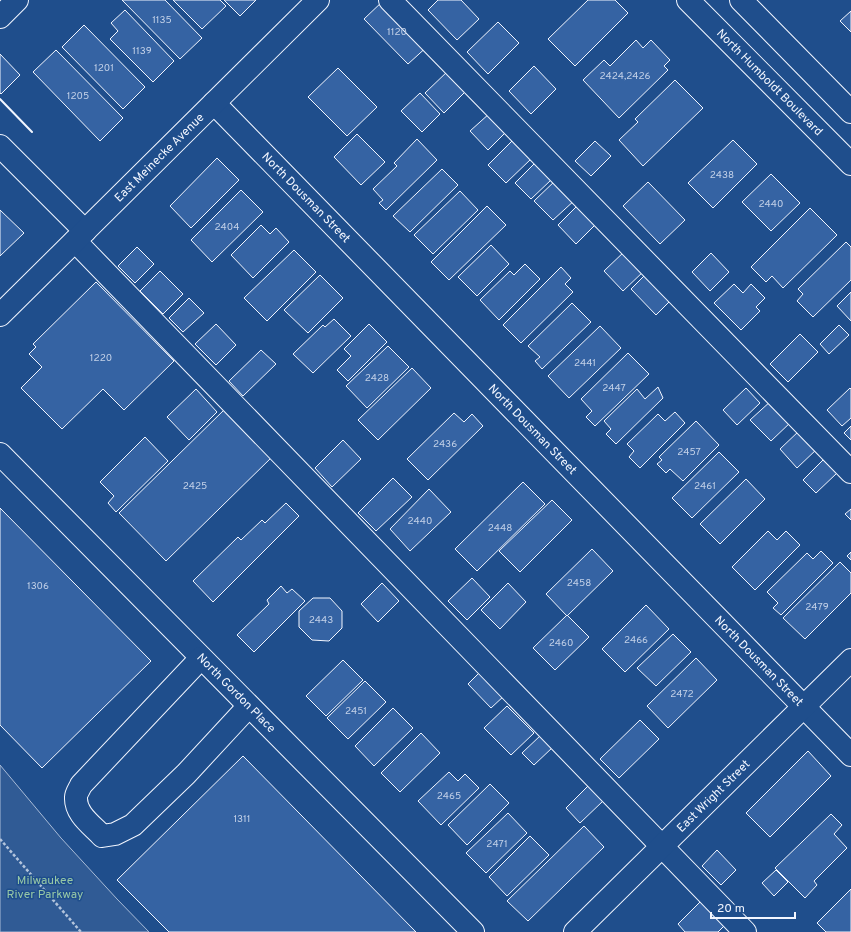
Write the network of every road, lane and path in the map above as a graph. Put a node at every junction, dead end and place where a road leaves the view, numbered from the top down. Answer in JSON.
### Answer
{"nodes":[{"id":1,"x":17,"y":0,"type":"edge"},
{"id":2,"x":318,"y":0,"type":"edge"},
{"id":3,"x":390,"y":0,"type":"edge"},
{"id":4,"x":688,"y":0,"type":"edge"},
{"id":5,"x":741,"y":0,"type":"edge"},
{"id":6,"x":0,"y":17,"type":"edge"},
{"id":7,"x":214,"y":103,"type":"junction"},
{"id":8,"x":851,"y":112,"type":"edge"},
{"id":9,"x":0,"y":146,"type":"edge"},
{"id":10,"x":851,"y":164,"type":"edge"},
{"id":11,"x":80,"y":236,"type":"junction"},
{"id":12,"x":0,"y":315,"type":"edge"},
{"id":13,"x":0,"y":454,"type":"edge"},
{"id":14,"x":851,"y":472,"type":"edge"},
{"id":15,"x":202,"y":658,"type":"junction"},
{"id":16,"x":851,"y":660,"type":"edge"},
{"id":17,"x":249,"y":706,"type":"junction"},
{"id":18,"x":803,"y":708,"type":"junction"},
{"id":19,"x":851,"y":755,"type":"edge"},
{"id":20,"x":0,"y":839,"type":"edge"},
{"id":21,"x":662,"y":846,"type":"junction"},
{"id":22,"x":81,"y":932,"type":"edge"},
{"id":23,"x":473,"y":932,"type":"edge"},
{"id":24,"x":575,"y":932,"type":"edge"},
{"id":25,"x":746,"y":932,"type":"edge"}],
"edges":[{"from":1,"to":6,"type":"street"},
{"from":2,"to":7,"type":"street","name":"East Meinecke Avenue"},
{"from":3,"to":14,"type":"street"},
{"from":4,"to":10,"type":"street","name":"North Humboldt Boulevard"},
{"from":5,"to":8,"type":"street"},
{"from":7,"to":11,"type":"street","name":"East Meinecke Avenue"},
{"from":7,"to":18,"type":"street","name":"North Dousman Street"},
{"from":9,"to":11,"type":"street"},
{"from":11,"to":12,"type":"street","name":"East Meinecke Avenue"},
{"from":11,"to":21,"type":"street"},
{"from":13,"to":15,"type":"street","name":"North Gordon Place"},
{"from":15,"to":17,"type":"street","name":"North Gordon Place"},
{"from":15,"to":17,"type":"street"},
{"from":16,"to":18,"type":"street","name":"East Wright Street"},
{"from":17,"to":23,"type":"street","name":"North Gordon Place"},
{"from":18,"to":19,"type":"street","name":"North Dousman Street"},
{"from":18,"to":21,"type":"street","name":"East Wright Street"},
{"from":20,"to":22,"type":"path"},
{"from":21,"to":24,"type":"street","name":"East Wright Street"},
{"from":21,"to":25,"type":"street"}]}
